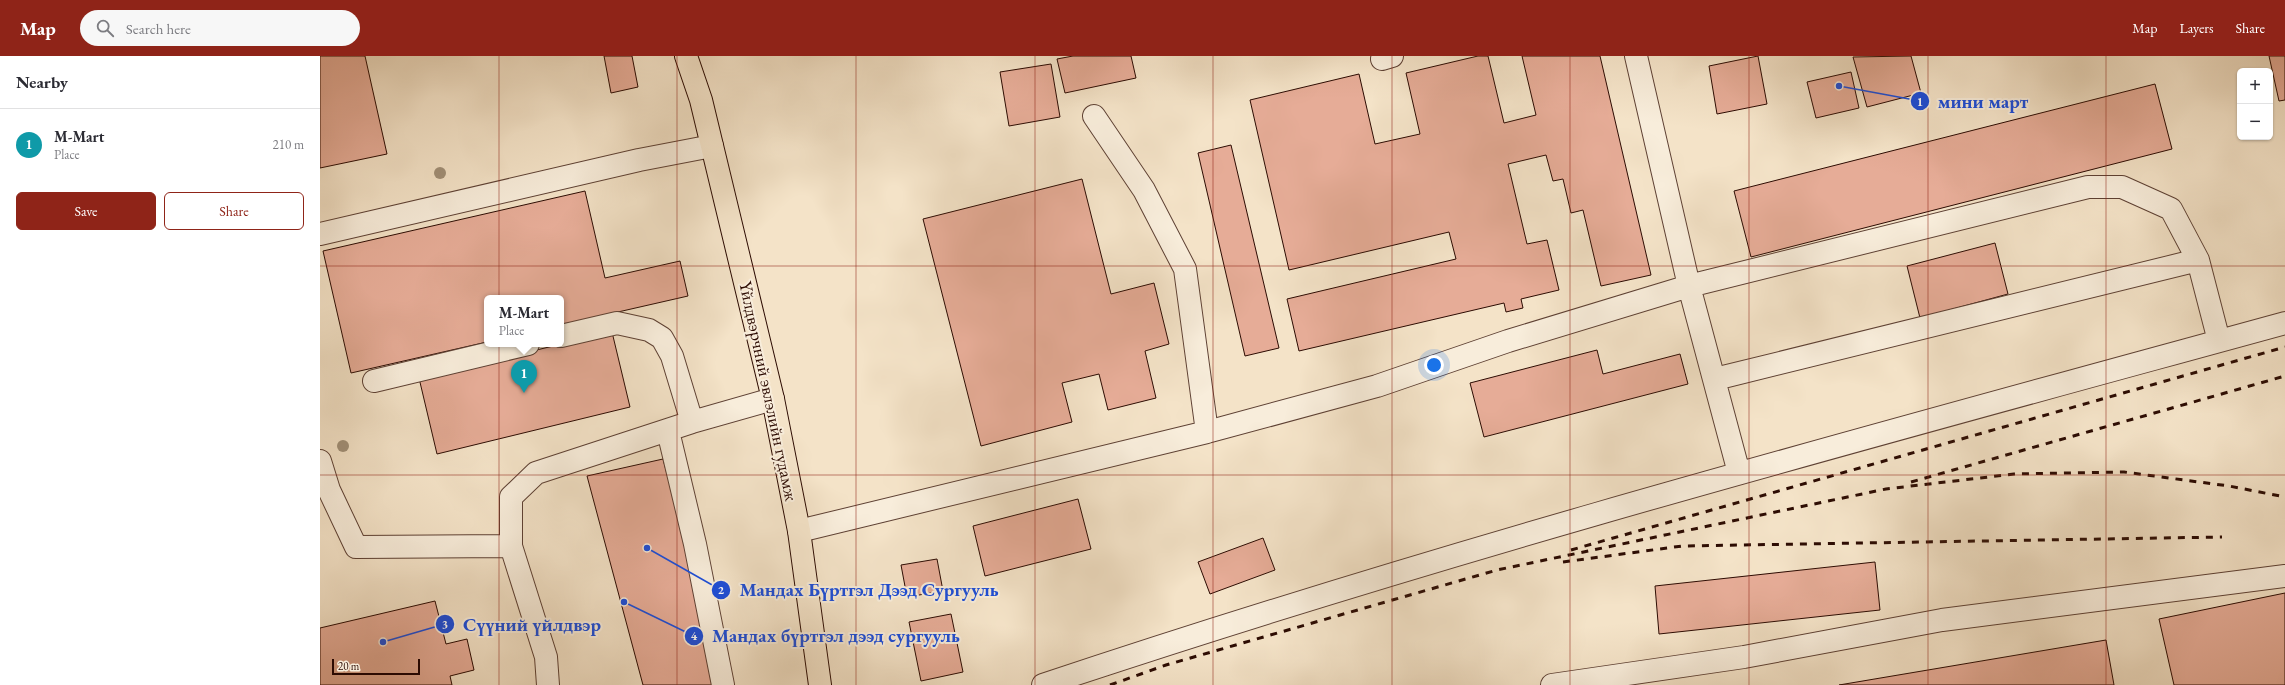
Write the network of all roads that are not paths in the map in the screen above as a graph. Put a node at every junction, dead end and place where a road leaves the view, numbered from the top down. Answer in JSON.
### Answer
{"nodes":[{"id":1,"x":686,"y":56,"type":"edge"},
{"id":2,"x":694,"y":56,"type":"edge"},
{"id":3,"x":1636,"y":56,"type":"edge"},
{"id":4,"x":700,"y":100,"type":"junction"},
{"id":5,"x":1094,"y":116,"type":"dead end"},
{"id":6,"x":712,"y":146,"type":"junction"},
{"id":7,"x":320,"y":234,"type":"edge"},
{"id":8,"x":2198,"y":260,"type":"junction"},
{"id":9,"x":1689,"y":286,"type":"junction"},
{"id":10,"x":2285,"y":323,"type":"edge"},
{"id":11,"x":564,"y":335,"type":"edge"},
{"id":12,"x":2219,"y":341,"type":"junction"},
{"id":13,"x":516,"y":347,"type":"edge"},
{"id":14,"x":1715,"y":379,"type":"junction"},
{"id":15,"x":374,"y":381,"type":"dead end"},
{"id":16,"x":773,"y":399,"type":"junction"},
{"id":17,"x":692,"y":422,"type":"junction"},
{"id":18,"x":668,"y":431,"type":"junction"},
{"id":19,"x":1207,"y":432,"type":"junction"},
{"id":20,"x":320,"y":460,"type":"edge"},
{"id":21,"x":1739,"y":473,"type":"junction"},
{"id":22,"x":799,"y":531,"type":"junction"},
{"id":23,"x":511,"y":546,"type":"junction"},
{"id":24,"x":2285,"y":576,"type":"edge"},
{"id":25,"x":548,"y":685,"type":"edge"},
{"id":26,"x":723,"y":685,"type":"edge"},
{"id":27,"x":820,"y":685,"type":"edge"},
{"id":28,"x":1043,"y":685,"type":"edge"},
{"id":29,"x":1552,"y":685,"type":"edge"}],
"edges":[{"from":1,"to":4,"type":"main road","name":"Үйлдвэрчний эвлэлийн гудамж"},
{"from":2,"to":4,"type":"main road","name":"Үйлдвэрчний эвлэлийн гудамж"},
{"from":3,"to":9,"type":"street"},
{"from":4,"to":6,"type":"main road","name":"Үйлдвэрчний эвлэлийн гудамж"},
{"from":5,"to":19,"type":"street"},
{"from":6,"to":7,"type":"street"},
{"from":6,"to":16,"type":"main road","name":"Үйлдвэрчний эвлэлийн гудамж"},
{"from":8,"to":9,"type":"street"},
{"from":8,"to":12,"type":"street"},
{"from":8,"to":14,"type":"street"},
{"from":9,"to":14,"type":"street"},
{"from":9,"to":19,"type":"street"},
{"from":10,"to":12,"type":"street"},
{"from":11,"to":17,"type":"street"},
{"from":12,"to":21,"type":"street"},
{"from":13,"to":15,"type":"street"},
{"from":14,"to":21,"type":"street"},
{"from":16,"to":17,"type":"street"},
{"from":16,"to":22,"type":"main road","name":"Үйлдвэрчний эвлэлийн гудамж"},
{"from":17,"to":18,"type":"street"},
{"from":18,"to":23,"type":"street"},
{"from":18,"to":26,"type":"street"},
{"from":19,"to":22,"type":"street"},
{"from":20,"to":23,"type":"street"},
{"from":21,"to":28,"type":"street"},
{"from":22,"to":27,"type":"main road","name":"Үйлдвэрчний эвлэлийн гудамж"},
{"from":23,"to":25,"type":"street"},
{"from":24,"to":29,"type":"street"}]}
